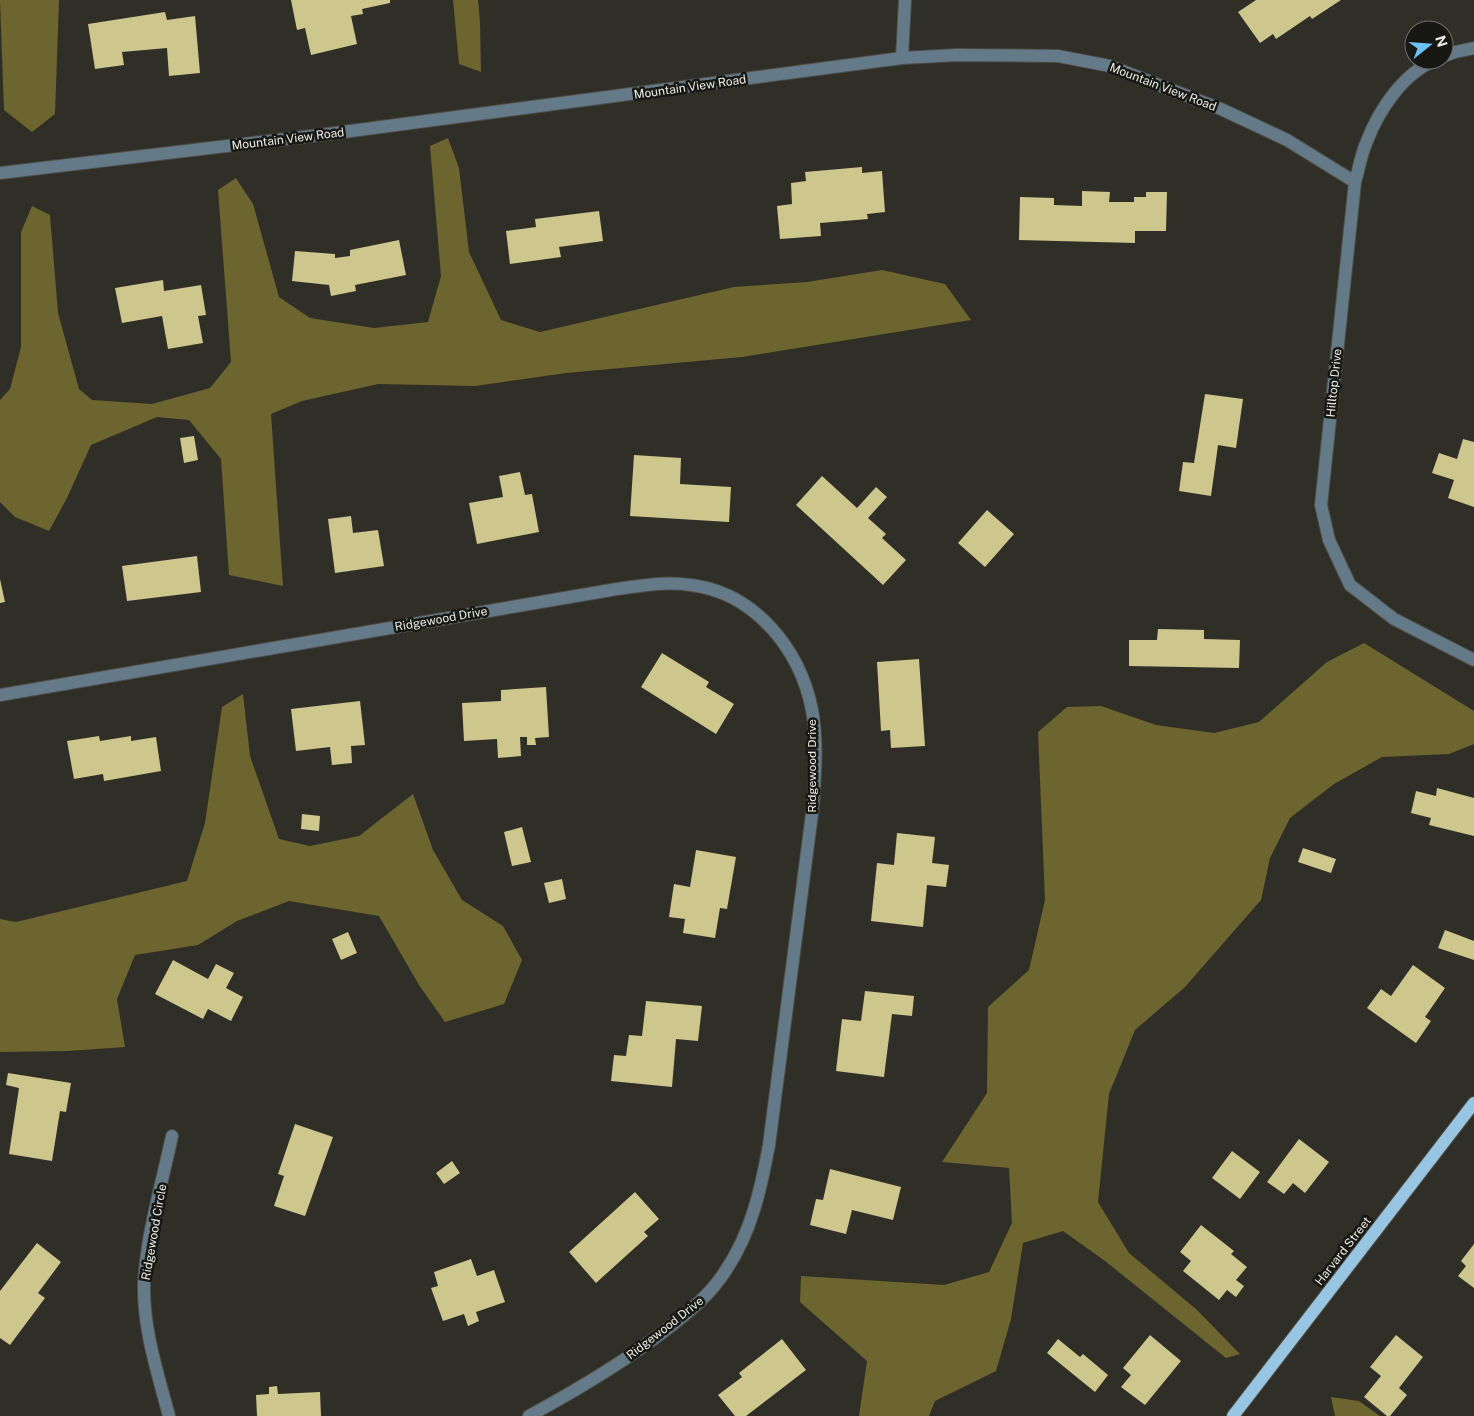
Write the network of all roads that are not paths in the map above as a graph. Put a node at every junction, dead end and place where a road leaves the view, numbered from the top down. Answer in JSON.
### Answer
{"nodes":[{"id":1,"x":906,"y":0,"type":"edge"},
{"id":2,"x":1474,"y":48,"type":"edge"},
{"id":3,"x":1454,"y":52,"type":"edge"},
{"id":4,"x":902,"y":58,"type":"junction"},
{"id":5,"x":1420,"y":70,"type":"edge"},
{"id":6,"x":0,"y":172,"type":"edge"},
{"id":7,"x":1355,"y":182,"type":"junction"},
{"id":8,"x":1474,"y":660,"type":"edge"},
{"id":9,"x":0,"y":695,"type":"edge"},
{"id":10,"x":1474,"y":1103,"type":"edge"},
{"id":11,"x":172,"y":1136,"type":"dead end"},
{"id":12,"x":169,"y":1416,"type":"edge"},
{"id":13,"x":529,"y":1416,"type":"edge"},
{"id":14,"x":1233,"y":1416,"type":"edge"}],
"edges":[{"from":1,"to":4,"type":"street"},
{"from":2,"to":3,"type":"street"},
{"from":4,"to":6,"type":"street","name":"Mountain View Road"},
{"from":4,"to":7,"type":"street","name":"Mountain View Road"},
{"from":5,"to":7,"type":"street","name":"Hilltop Drive"},
{"from":7,"to":8,"type":"street","name":"Hilltop Drive"},
{"from":9,"to":13,"type":"street","name":"Ridgewood Drive"},
{"from":10,"to":14,"type":"main road","name":"Harvard Street"},
{"from":11,"to":12,"type":"street","name":"Ridgewood Circle"}]}
